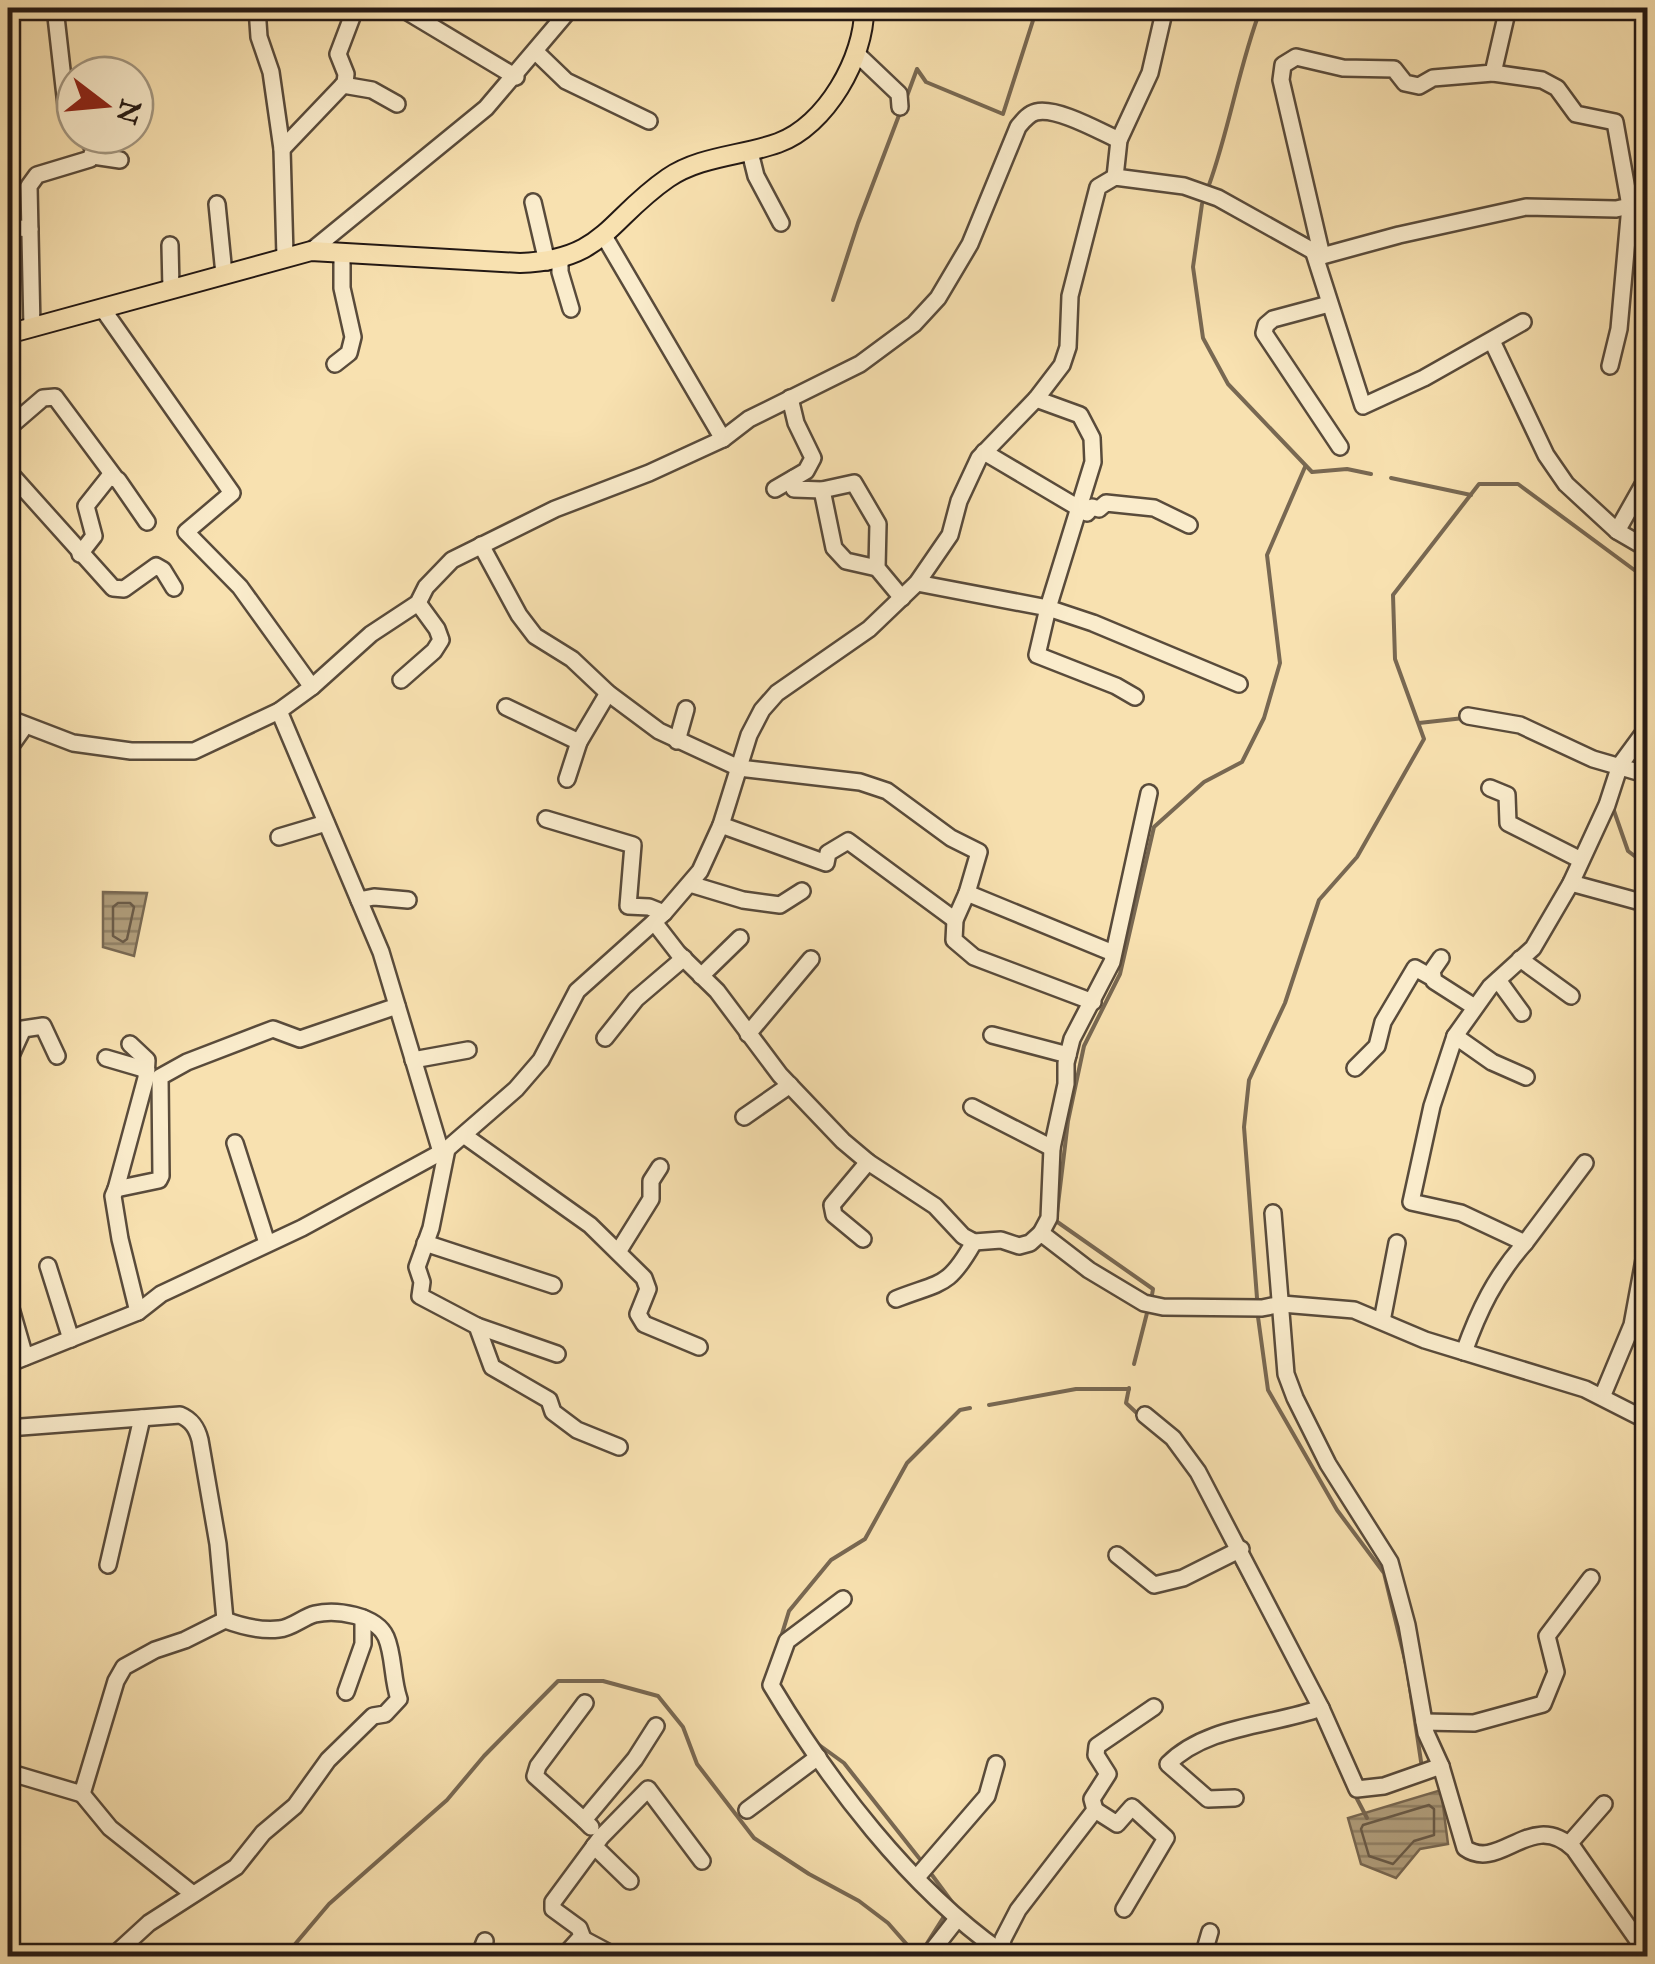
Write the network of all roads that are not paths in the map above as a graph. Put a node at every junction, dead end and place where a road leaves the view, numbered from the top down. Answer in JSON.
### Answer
{"nodes":[{"id":1,"x":54,"y":8,"type":"edge"},
{"id":2,"x":256,"y":8,"type":"edge"},
{"id":3,"x":342,"y":8,"type":"edge"},
{"id":4,"x":401,"y":8,"type":"edge"},
{"id":5,"x":571,"y":8,"type":"edge"},
{"id":6,"x":864,"y":8,"type":"edge"},
{"id":7,"x":1165,"y":8,"type":"edge"},
{"id":8,"x":1508,"y":8,"type":"edge"},
{"id":9,"x":536,"y":52,"type":"junction"},
{"id":10,"x":856,"y":54,"type":"junction"},
{"id":11,"x":60,"y":55,"type":"edge"},
{"id":12,"x":1492,"y":73,"type":"junction"},
{"id":13,"x":516,"y":76,"type":"junction"},
{"id":14,"x":343,"y":86,"type":"junction"},
{"id":15,"x":397,"y":104,"type":"dead end"},
{"id":16,"x":900,"y":106,"type":"dead end"},
{"id":17,"x":650,"y":120,"type":"dead end"},
{"id":18,"x":1118,"y":140,"type":"junction"},
{"id":19,"x":282,"y":149,"type":"junction"},
{"id":20,"x":750,"y":152,"type":"junction"},
{"id":21,"x":93,"y":156,"type":"joint"},
{"id":22,"x":120,"y":160,"type":"dead end"},
{"id":23,"x":1116,"y":177,"type":"junction"},
{"id":24,"x":533,"y":202,"type":"dead end"},
{"id":25,"x":216,"y":204,"type":"dead end"},
{"id":26,"x":1630,"y":206,"type":"junction"},
{"id":27,"x":1648,"y":207,"type":"edge"},
{"id":28,"x":781,"y":223,"type":"dead end"},
{"id":29,"x":8,"y":227,"type":"edge"},
{"id":30,"x":30,"y":228,"type":"junction"},
{"id":31,"x":604,"y":236,"type":"junction"},
{"id":32,"x":170,"y":245,"type":"dead end"},
{"id":33,"x":310,"y":251,"type":"junction"},
{"id":34,"x":342,"y":254,"type":"junction"},
{"id":35,"x":1318,"y":254,"type":"junction"},
{"id":36,"x":286,"y":256,"type":"junction"},
{"id":37,"x":553,"y":260,"type":"junction"},
{"id":38,"x":224,"y":274,"type":"junction"},
{"id":39,"x":172,"y":289,"type":"junction"},
{"id":40,"x":1329,"y":304,"type":"junction"},
{"id":41,"x":102,"y":308,"type":"junction"},
{"id":42,"x":571,"y":309,"type":"dead end"},
{"id":43,"x":1524,"y":322,"type":"dead end"},
{"id":44,"x":32,"y":328,"type":"junction"},
{"id":45,"x":8,"y":334,"type":"edge"},
{"id":46,"x":1492,"y":340,"type":"junction"},
{"id":47,"x":335,"y":364,"type":"dead end"},
{"id":48,"x":1610,"y":366,"type":"dead end"},
{"id":49,"x":790,"y":398,"type":"junction"},
{"id":50,"x":1036,"y":399,"type":"junction"},
{"id":51,"x":14,"y":423,"type":"dead end"},
{"id":52,"x":723,"y":439,"type":"junction"},
{"id":53,"x":1340,"y":448,"type":"dead end"},
{"id":54,"x":984,"y":452,"type":"junction"},
{"id":55,"x":8,"y":471,"type":"edge"},
{"id":56,"x":1648,"y":476,"type":"edge"},
{"id":57,"x":116,"y":478,"type":"junction"},
{"id":58,"x":794,"y":478,"type":"junction"},
{"id":59,"x":775,"y":489,"type":"dead end"},
{"id":60,"x":822,"y":490,"type":"junction"},
{"id":61,"x":1080,"y":508,"type":"junction"},
{"id":62,"x":147,"y":522,"type":"dead end"},
{"id":63,"x":1189,"y":525,"type":"dead end"},
{"id":64,"x":1616,"y":531,"type":"junction"},
{"id":65,"x":481,"y":544,"type":"junction"},
{"id":66,"x":1648,"y":549,"type":"edge"},
{"id":67,"x":80,"y":554,"type":"junction"},
{"id":68,"x":877,"y":568,"type":"junction"},
{"id":69,"x":917,"y":583,"type":"junction"},
{"id":70,"x":174,"y":588,"type":"dead end"},
{"id":71,"x":902,"y":598,"type":"junction"},
{"id":72,"x":418,"y":603,"type":"junction"},
{"id":73,"x":1048,"y":608,"type":"junction"},
{"id":74,"x":401,"y":680,"type":"dead end"},
{"id":75,"x":1239,"y":684,"type":"dead end"},
{"id":76,"x":312,"y":687,"type":"junction"},
{"id":77,"x":608,"y":693,"type":"junction"},
{"id":78,"x":1135,"y":696,"type":"dead end"},
{"id":79,"x":506,"y":708,"type":"dead end"},
{"id":80,"x":279,"y":710,"type":"junction"},
{"id":81,"x":686,"y":710,"type":"dead end"},
{"id":82,"x":1468,"y":716,"type":"dead end"},
{"id":83,"x":8,"y":718,"type":"edge"},
{"id":84,"x":24,"y":726,"type":"junction"},
{"id":85,"x":1648,"y":728,"type":"edge"},
{"id":86,"x":678,"y":740,"type":"junction"},
{"id":87,"x":578,"y":742,"type":"junction"},
{"id":88,"x":8,"y":750,"type":"edge"},
{"id":89,"x":1620,"y":765,"type":"junction"},
{"id":90,"x":739,"y":768,"type":"junction"},
{"id":91,"x":1648,"y":775,"type":"edge"},
{"id":92,"x":567,"y":779,"type":"dead end"},
{"id":93,"x":1490,"y":788,"type":"dead end"},
{"id":94,"x":1150,"y":793,"type":"dead end"},
{"id":95,"x":546,"y":819,"type":"dead end"},
{"id":96,"x":326,"y":823,"type":"junction"},
{"id":97,"x":721,"y":825,"type":"junction"},
{"id":98,"x":279,"y":837,"type":"dead end"},
{"id":99,"x":1580,"y":859,"type":"junction"},
{"id":100,"x":1571,"y":883,"type":"junction"},
{"id":101,"x":690,"y":884,"type":"junction"},
{"id":102,"x":802,"y":891,"type":"dead end"},
{"id":103,"x":968,"y":893,"type":"junction"},
{"id":104,"x":359,"y":900,"type":"junction"},
{"id":105,"x":408,"y":900,"type":"dead end"},
{"id":106,"x":1648,"y":904,"type":"edge"},
{"id":107,"x":659,"y":917,"type":"junction"},
{"id":108,"x":955,"y":920,"type":"junction"},
{"id":109,"x":740,"y":938,"type":"dead end"},
{"id":110,"x":1113,"y":953,"type":"junction"},
{"id":111,"x":684,"y":958,"type":"junction"},
{"id":112,"x":1441,"y":958,"type":"dead end"},
{"id":113,"x":1520,"y":959,"type":"junction"},
{"id":114,"x":811,"y":960,"type":"dead end"},
{"id":115,"x":701,"y":976,"type":"junction"},
{"id":116,"x":1432,"y":977,"type":"junction"},
{"id":117,"x":1498,"y":980,"type":"junction"},
{"id":118,"x":1571,"y":996,"type":"dead end"},
{"id":119,"x":1093,"y":1002,"type":"junction"},
{"id":120,"x":397,"y":1006,"type":"junction"},
{"id":121,"x":1474,"y":1006,"type":"junction"},
{"id":122,"x":1522,"y":1013,"type":"dead end"},
{"id":123,"x":748,"y":1034,"type":"junction"},
{"id":124,"x":992,"y":1035,"type":"dead end"},
{"id":125,"x":1455,"y":1036,"type":"junction"},
{"id":126,"x":605,"y":1038,"type":"dead end"},
{"id":127,"x":130,"y":1044,"type":"dead end"},
{"id":128,"x":468,"y":1050,"type":"dead end"},
{"id":129,"x":1068,"y":1055,"type":"junction"},
{"id":130,"x":57,"y":1056,"type":"dead end"},
{"id":131,"x":106,"y":1058,"type":"dead end"},
{"id":132,"x":413,"y":1060,"type":"junction"},
{"id":133,"x":8,"y":1062,"type":"edge"},
{"id":134,"x":1354,"y":1068,"type":"dead end"},
{"id":135,"x":1526,"y":1077,"type":"dead end"},
{"id":136,"x":150,"y":1078,"type":"junction"},
{"id":137,"x":790,"y":1085,"type":"junction"},
{"id":138,"x":972,"y":1107,"type":"dead end"},
{"id":139,"x":744,"y":1116,"type":"dead end"},
{"id":140,"x":465,"y":1136,"type":"junction"},
{"id":141,"x":235,"y":1143,"type":"dead end"},
{"id":142,"x":1052,"y":1148,"type":"junction"},
{"id":143,"x":444,"y":1151,"type":"junction"},
{"id":144,"x":868,"y":1162,"type":"junction"},
{"id":145,"x":1585,"y":1163,"type":"dead end"},
{"id":146,"x":660,"y":1167,"type":"dead end"},
{"id":147,"x":114,"y":1196,"type":"junction"},
{"id":148,"x":1273,"y":1212,"type":"dead end"},
{"id":149,"x":1041,"y":1234,"type":"junction"},
{"id":150,"x":1648,"y":1238,"type":"edge"},
{"id":151,"x":863,"y":1239,"type":"dead end"},
{"id":152,"x":974,"y":1242,"type":"junction"},
{"id":153,"x":1524,"y":1242,"type":"junction"},
{"id":154,"x":267,"y":1243,"type":"junction"},
{"id":155,"x":1397,"y":1243,"type":"dead end"},
{"id":156,"x":426,"y":1244,"type":"junction"},
{"id":157,"x":618,"y":1252,"type":"junction"},
{"id":158,"x":48,"y":1266,"type":"dead end"},
{"id":159,"x":553,"y":1285,"type":"dead end"},
{"id":160,"x":8,"y":1298,"type":"edge"},
{"id":161,"x":896,"y":1299,"type":"dead end"},
{"id":162,"x":1282,"y":1304,"type":"junction"},
{"id":163,"x":138,"y":1312,"type":"junction"},
{"id":164,"x":1382,"y":1321,"type":"junction"},
{"id":165,"x":477,"y":1326,"type":"junction"},
{"id":166,"x":71,"y":1340,"type":"junction"},
{"id":167,"x":699,"y":1348,"type":"dead end"},
{"id":168,"x":1464,"y":1352,"type":"junction"},
{"id":169,"x":557,"y":1354,"type":"dead end"},
{"id":170,"x":25,"y":1357,"type":"junction"},
{"id":171,"x":8,"y":1364,"type":"edge"},
{"id":172,"x":1602,"y":1398,"type":"junction"},
{"id":173,"x":1145,"y":1415,"type":"dead end"},
{"id":174,"x":142,"y":1418,"type":"junction"},
{"id":175,"x":1648,"y":1420,"type":"edge"},
{"id":176,"x":8,"y":1428,"type":"edge"},
{"id":177,"x":619,"y":1446,"type":"dead end"},
{"id":178,"x":1241,"y":1549,"type":"junction"},
{"id":179,"x":1118,"y":1555,"type":"dead end"},
{"id":180,"x":108,"y":1564,"type":"dead end"},
{"id":181,"x":1592,"y":1578,"type":"dead end"},
{"id":182,"x":843,"y":1599,"type":"dead end"},
{"id":183,"x":363,"y":1618,"type":"junction"},
{"id":184,"x":225,"y":1620,"type":"junction"},
{"id":185,"x":346,"y":1692,"type":"dead end"},
{"id":186,"x":584,"y":1703,"type":"dead end"},
{"id":187,"x":1154,"y":1707,"type":"dead end"},
{"id":188,"x":1322,"y":1708,"type":"junction"},
{"id":189,"x":1424,"y":1722,"type":"junction"},
{"id":190,"x":656,"y":1726,"type":"dead end"},
{"id":191,"x":818,"y":1757,"type":"junction"},
{"id":192,"x":996,"y":1764,"type":"dead end"},
{"id":193,"x":1441,"y":1766,"type":"junction"},
{"id":194,"x":8,"y":1772,"type":"edge"},
{"id":195,"x":82,"y":1794,"type":"junction"},
{"id":196,"x":1234,"y":1798,"type":"dead end"},
{"id":197,"x":1604,"y":1804,"type":"dead end"},
{"id":198,"x":748,"y":1810,"type":"dead end"},
{"id":199,"x":1096,"y":1810,"type":"junction"},
{"id":200,"x":584,"y":1820,"type":"junction"},
{"id":201,"x":597,"y":1842,"type":"junction"},
{"id":202,"x":1569,"y":1844,"type":"junction"},
{"id":203,"x":702,"y":1862,"type":"dead end"},
{"id":204,"x":918,"y":1876,"type":"junction"},
{"id":205,"x":630,"y":1880,"type":"dead end"},
{"id":206,"x":193,"y":1894,"type":"junction"},
{"id":207,"x":1124,"y":1908,"type":"dead end"},
{"id":208,"x":957,"y":1919,"type":"junction"},
{"id":209,"x":1210,"y":1932,"type":"dead end"},
{"id":210,"x":582,"y":1938,"type":"junction"},
{"id":211,"x":1004,"y":1954,"type":"edge"},
{"id":212,"x":1648,"y":1955,"type":"edge"},
{"id":213,"x":113,"y":1956,"type":"edge"},
{"id":214,"x":564,"y":1956,"type":"edge"},
{"id":215,"x":615,"y":1956,"type":"edge"},
{"id":216,"x":928,"y":1956,"type":"edge"},
{"id":217,"x":1204,"y":1956,"type":"edge"}],
"edges":[{"from":1,"to":11,"type":"street"},
{"from":2,"to":19,"type":"street"},
{"from":3,"to":14,"type":"street"},
{"from":4,"to":13,"type":"street"},
{"from":5,"to":9,"type":"street"},
{"from":6,"to":10,"type":"main road"},
{"from":7,"to":18,"type":"street"},
{"from":8,"to":12,"type":"street"},
{"from":9,"to":13,"type":"street"},
{"from":9,"to":17,"type":"street"},
{"from":10,"to":16,"type":"street"},
{"from":10,"to":20,"type":"main road"},
{"from":12,"to":26,"type":"street"},
{"from":12,"to":35,"type":"street"},
{"from":13,"to":33,"type":"street"},
{"from":14,"to":15,"type":"street"},
{"from":14,"to":19,"type":"street"},
{"from":18,"to":23,"type":"street"},
{"from":18,"to":49,"type":"street"},
{"from":19,"to":36,"type":"street"},
{"from":20,"to":28,"type":"street"},
{"from":20,"to":31,"type":"main road"},
{"from":21,"to":22,"type":"street"},
{"from":21,"to":30,"type":"street"},
{"from":23,"to":35,"type":"street"},
{"from":23,"to":50,"type":"street"},
{"from":24,"to":37,"type":"street"},
{"from":25,"to":38,"type":"street"},
{"from":26,"to":27,"type":"street"},
{"from":26,"to":35,"type":"street"},
{"from":26,"to":48,"type":"street"},
{"from":29,"to":30,"type":"street"},
{"from":30,"to":44,"type":"street"},
{"from":31,"to":37,"type":"main road"},
{"from":31,"to":52,"type":"street"},
{"from":32,"to":39,"type":"street"},
{"from":33,"to":34,"type":"main road"},
{"from":33,"to":36,"type":"main road"},
{"from":34,"to":37,"type":"main road"},
{"from":34,"to":47,"type":"street"},
{"from":35,"to":40,"type":"street"},
{"from":36,"to":38,"type":"main road"},
{"from":37,"to":42,"type":"street"},
{"from":38,"to":39,"type":"main road"},
{"from":39,"to":41,"type":"main road"},
{"from":40,"to":46,"type":"street"},
{"from":40,"to":53,"type":"street"},
{"from":41,"to":44,"type":"main road"},
{"from":41,"to":76,"type":"street"},
{"from":43,"to":46,"type":"street"},
{"from":44,"to":45,"type":"main road"},
{"from":46,"to":64,"type":"street"},
{"from":49,"to":52,"type":"street"},
{"from":49,"to":58,"type":"street"},
{"from":50,"to":54,"type":"street"},
{"from":50,"to":61,"type":"street"},
{"from":51,"to":57,"type":"street"},
{"from":52,"to":65,"type":"street"},
{"from":54,"to":61,"type":"street"},
{"from":54,"to":69,"type":"street"},
{"from":55,"to":67,"type":"street"},
{"from":56,"to":64,"type":"street"},
{"from":57,"to":62,"type":"street"},
{"from":57,"to":67,"type":"street"},
{"from":58,"to":59,"type":"street"},
{"from":58,"to":60,"type":"street"},
{"from":60,"to":68,"type":"street"},
{"from":60,"to":68,"type":"street"},
{"from":61,"to":63,"type":"street"},
{"from":61,"to":73,"type":"street"},
{"from":64,"to":66,"type":"street"},
{"from":65,"to":72,"type":"street"},
{"from":65,"to":77,"type":"street"},
{"from":67,"to":70,"type":"street"},
{"from":68,"to":71,"type":"street"},
{"from":69,"to":71,"type":"street"},
{"from":69,"to":73,"type":"street"},
{"from":71,"to":90,"type":"street"},
{"from":72,"to":74,"type":"street"},
{"from":72,"to":76,"type":"street"},
{"from":73,"to":75,"type":"street"},
{"from":73,"to":78,"type":"street"},
{"from":76,"to":80,"type":"street"},
{"from":77,"to":86,"type":"street"},
{"from":77,"to":87,"type":"street"},
{"from":79,"to":87,"type":"street"},
{"from":80,"to":84,"type":"street"},
{"from":80,"to":96,"type":"street"},
{"from":81,"to":86,"type":"street"},
{"from":82,"to":89,"type":"street"},
{"from":83,"to":84,"type":"street"},
{"from":84,"to":88,"type":"street"},
{"from":85,"to":89,"type":"street"},
{"from":86,"to":90,"type":"street"},
{"from":87,"to":92,"type":"street"},
{"from":89,"to":91,"type":"street"},
{"from":89,"to":99,"type":"street"},
{"from":90,"to":97,"type":"street"},
{"from":90,"to":103,"type":"street"},
{"from":93,"to":99,"type":"street"},
{"from":94,"to":110,"type":"street"},
{"from":95,"to":107,"type":"street"},
{"from":96,"to":98,"type":"street"},
{"from":96,"to":104,"type":"street"},
{"from":97,"to":101,"type":"street"},
{"from":97,"to":108,"type":"street"},
{"from":99,"to":100,"type":"street"},
{"from":100,"to":106,"type":"street"},
{"from":100,"to":113,"type":"street"},
{"from":101,"to":102,"type":"street"},
{"from":101,"to":107,"type":"street"},
{"from":103,"to":108,"type":"street"},
{"from":103,"to":110,"type":"street"},
{"from":104,"to":105,"type":"street"},
{"from":104,"to":120,"type":"street"},
{"from":107,"to":111,"type":"street"},
{"from":107,"to":140,"type":"street"},
{"from":108,"to":119,"type":"street"},
{"from":109,"to":115,"type":"street"},
{"from":110,"to":119,"type":"street"},
{"from":111,"to":115,"type":"street"},
{"from":111,"to":126,"type":"street"},
{"from":112,"to":116,"type":"street"},
{"from":113,"to":117,"type":"street"},
{"from":113,"to":118,"type":"street"},
{"from":114,"to":123,"type":"street"},
{"from":115,"to":123,"type":"street"},
{"from":116,"to":121,"type":"street"},
{"from":116,"to":134,"type":"street"},
{"from":117,"to":121,"type":"street"},
{"from":117,"to":122,"type":"street"},
{"from":119,"to":129,"type":"street"},
{"from":120,"to":132,"type":"street"},
{"from":120,"to":136,"type":"street"},
{"from":121,"to":125,"type":"street"},
{"from":123,"to":137,"type":"street"},
{"from":124,"to":129,"type":"street"},
{"from":125,"to":135,"type":"street"},
{"from":125,"to":153,"type":"street"},
{"from":127,"to":136,"type":"street"},
{"from":128,"to":132,"type":"street"},
{"from":129,"to":142,"type":"street"},
{"from":130,"to":133,"type":"street"},
{"from":131,"to":136,"type":"street"},
{"from":132,"to":143,"type":"street"},
{"from":136,"to":147,"type":"street"},
{"from":136,"to":147,"type":"street"},
{"from":137,"to":139,"type":"street"},
{"from":137,"to":144,"type":"street"},
{"from":138,"to":142,"type":"street"},
{"from":140,"to":143,"type":"street"},
{"from":140,"to":157,"type":"street"},
{"from":141,"to":154,"type":"street"},
{"from":142,"to":149,"type":"street"},
{"from":143,"to":154,"type":"street"},
{"from":143,"to":156,"type":"street"},
{"from":144,"to":151,"type":"street"},
{"from":144,"to":152,"type":"street"},
{"from":145,"to":153,"type":"street"},
{"from":146,"to":157,"type":"street"},
{"from":147,"to":163,"type":"street"},
{"from":148,"to":162,"type":"street"},
{"from":149,"to":152,"type":"street"},
{"from":149,"to":162,"type":"street"},
{"from":150,"to":172,"type":"street"},
{"from":152,"to":161,"type":"street"},
{"from":153,"to":168,"type":"street"},
{"from":154,"to":163,"type":"street"},
{"from":155,"to":164,"type":"street"},
{"from":156,"to":159,"type":"street"},
{"from":156,"to":165,"type":"street"},
{"from":157,"to":167,"type":"street"},
{"from":158,"to":166,"type":"street"},
{"from":160,"to":170,"type":"street"},
{"from":162,"to":164,"type":"street"},
{"from":162,"to":189,"type":"street"},
{"from":163,"to":166,"type":"street"},
{"from":164,"to":168,"type":"street"},
{"from":165,"to":169,"type":"street"},
{"from":165,"to":177,"type":"street"},
{"from":166,"to":170,"type":"street"},
{"from":168,"to":172,"type":"street"},
{"from":170,"to":171,"type":"street"},
{"from":172,"to":175,"type":"street"},
{"from":173,"to":178,"type":"street"},
{"from":174,"to":176,"type":"street"},
{"from":174,"to":180,"type":"street"},
{"from":174,"to":184,"type":"street"},
{"from":178,"to":179,"type":"street"},
{"from":178,"to":188,"type":"street"},
{"from":181,"to":189,"type":"street"},
{"from":182,"to":191,"type":"street"},
{"from":183,"to":184,"type":"street"},
{"from":183,"to":185,"type":"street"},
{"from":183,"to":206,"type":"street"},
{"from":184,"to":195,"type":"street"},
{"from":186,"to":200,"type":"street"},
{"from":187,"to":199,"type":"street"},
{"from":188,"to":193,"type":"street"},
{"from":188,"to":196,"type":"street"},
{"from":189,"to":193,"type":"street"},
{"from":190,"to":200,"type":"street"},
{"from":191,"to":198,"type":"street"},
{"from":191,"to":204,"type":"street"},
{"from":192,"to":204,"type":"street"},
{"from":193,"to":202,"type":"street"},
{"from":194,"to":195,"type":"street"},
{"from":195,"to":206,"type":"street"},
{"from":197,"to":202,"type":"street"},
{"from":199,"to":207,"type":"street"},
{"from":199,"to":211,"type":"street"},
{"from":200,"to":201,"type":"street"},
{"from":201,"to":203,"type":"street"},
{"from":201,"to":205,"type":"street"},
{"from":201,"to":210,"type":"street"},
{"from":202,"to":212,"type":"street"},
{"from":204,"to":208,"type":"street"},
{"from":206,"to":213,"type":"street"},
{"from":208,"to":211,"type":"street"},
{"from":208,"to":216,"type":"street"},
{"from":209,"to":217,"type":"street"},
{"from":210,"to":214,"type":"street"},
{"from":210,"to":215,"type":"street"}]}
